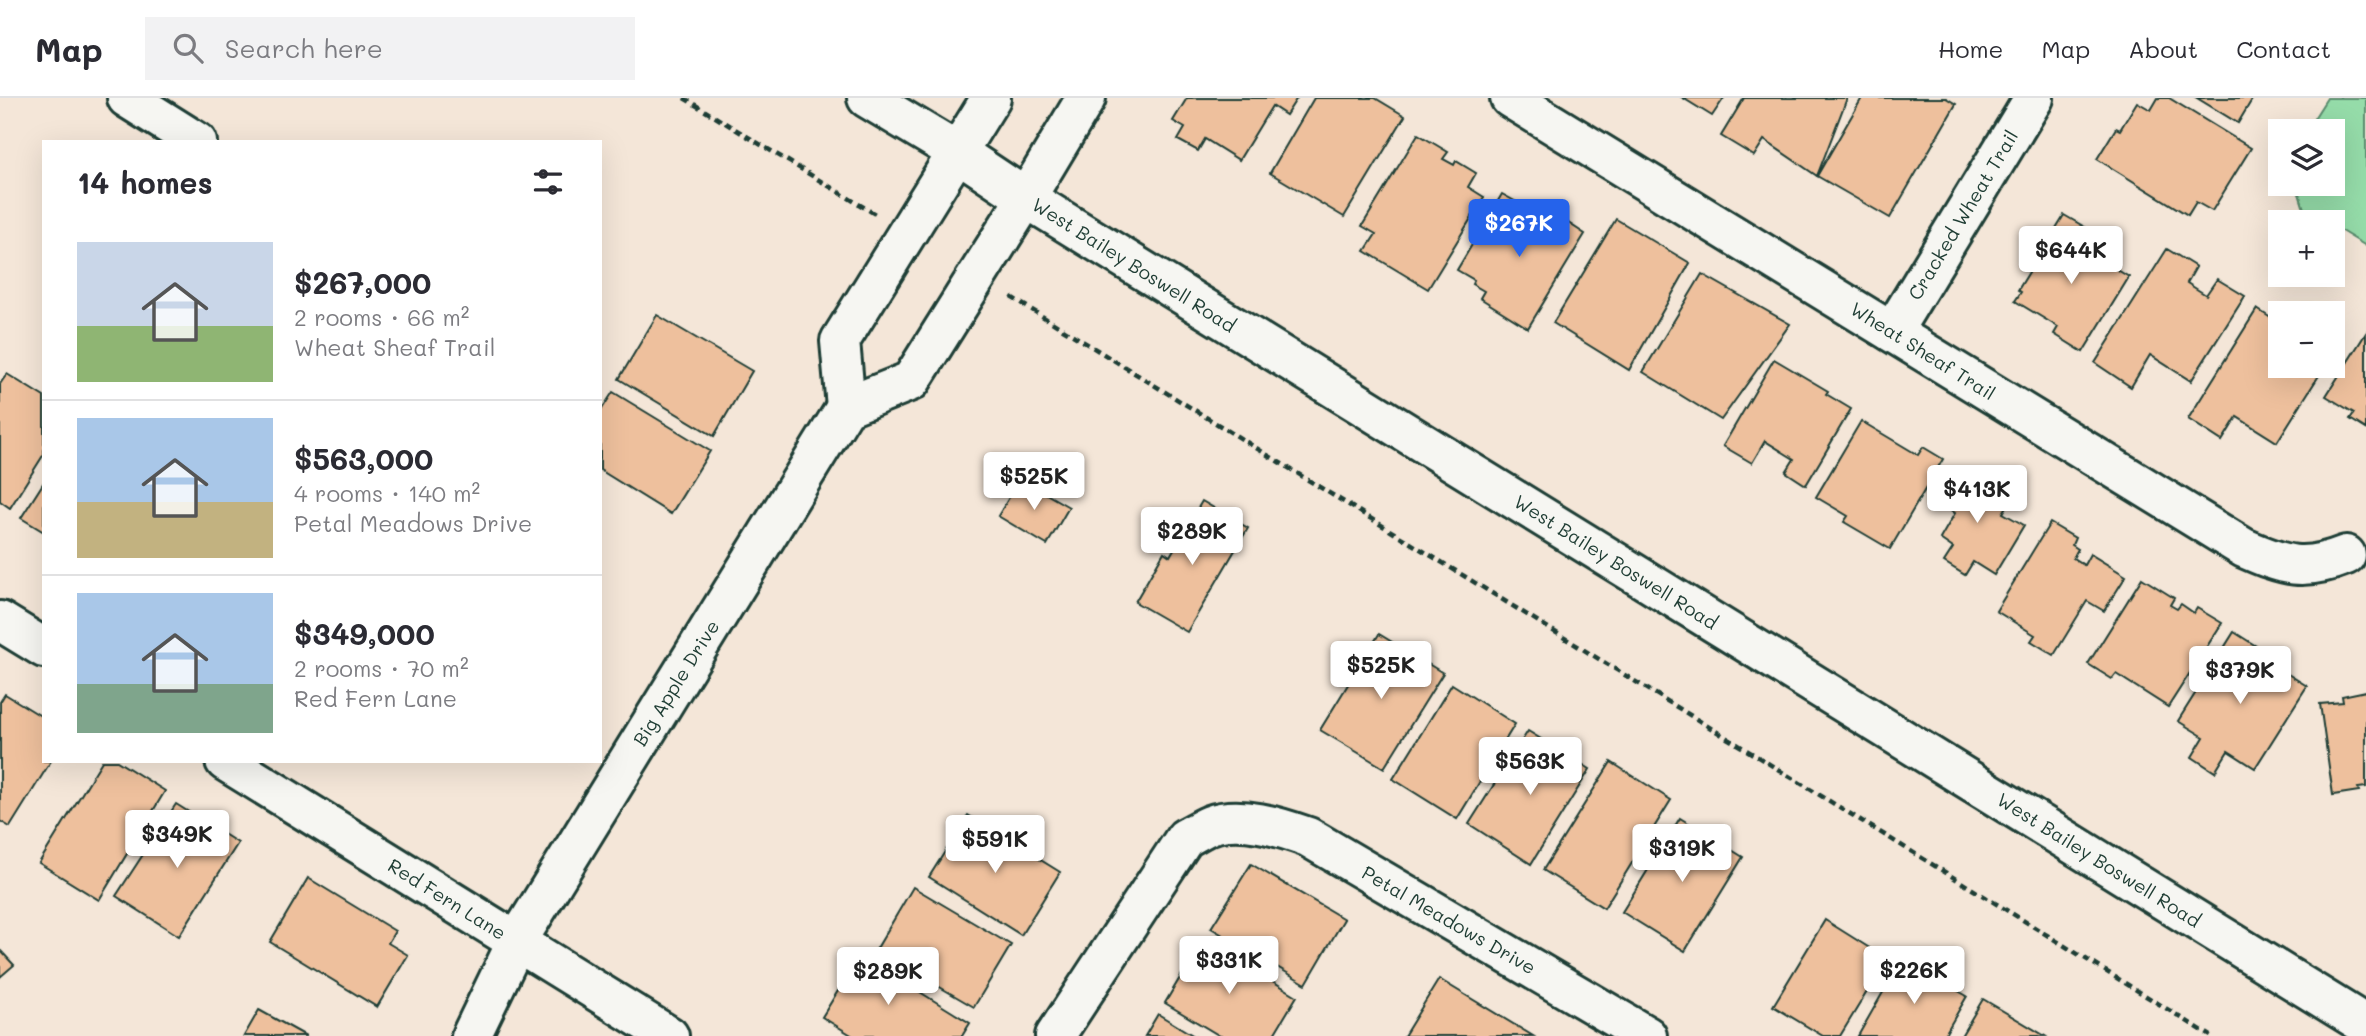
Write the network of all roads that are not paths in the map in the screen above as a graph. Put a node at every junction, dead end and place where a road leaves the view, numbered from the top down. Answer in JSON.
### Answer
{"nodes":[{"id":1,"x":127,"y":98,"type":"edge"},
{"id":2,"x":867,"y":98,"type":"edge"},
{"id":3,"x":991,"y":98,"type":"edge"},
{"id":4,"x":1086,"y":98,"type":"edge"},
{"id":5,"x":1510,"y":98,"type":"edge"},
{"id":6,"x":2034,"y":98,"type":"edge"},
{"id":7,"x":194,"y":140,"type":"edge"},
{"id":8,"x":957,"y":152,"type":"junction"},
{"id":9,"x":1026,"y":198,"type":"junction"},
{"id":10,"x":1892,"y":332,"type":"junction"},
{"id":11,"x":846,"y":407,"type":"junction"},
{"id":12,"x":2346,"y":555,"type":"dead end"},
{"id":13,"x":0,"y":621,"type":"edge"},
{"id":14,"x":42,"y":647,"type":"edge"},
{"id":15,"x":228,"y":763,"type":"edge"},
{"id":16,"x":516,"y":943,"type":"junction"},
{"id":17,"x":2366,"y":1025,"type":"edge"},
{"id":18,"x":1638,"y":1034,"type":"edge"},
{"id":19,"x":471,"y":1036,"type":"edge"},
{"id":20,"x":669,"y":1036,"type":"edge"},
{"id":21,"x":1055,"y":1036,"type":"edge"}],
"edges":[{"from":1,"to":7,"type":"street"},
{"from":2,"to":8,"type":"street","name":"West Bailey Boswell Road"},
{"from":3,"to":8,"type":"street"},
{"from":4,"to":9,"type":"street"},
{"from":5,"to":10,"type":"street","name":"Wheat Sheaf Trail"},
{"from":6,"to":10,"type":"street","name":"Cracked Wheat Trail"},
{"from":8,"to":9,"type":"street","name":"West Bailey Boswell Road"},
{"from":8,"to":11,"type":"street"},
{"from":9,"to":11,"type":"street"},
{"from":9,"to":17,"type":"street","name":"West Bailey Boswell Road"},
{"from":10,"to":12,"type":"street","name":"Wheat Sheaf Trail"},
{"from":11,"to":16,"type":"street","name":"Big Apple Drive"},
{"from":13,"to":14,"type":"street"},
{"from":15,"to":16,"type":"street","name":"Red Fern Lane"},
{"from":16,"to":19,"type":"street","name":"Big Apple Drive"},
{"from":16,"to":20,"type":"street","name":"Red Fern Lane"},
{"from":18,"to":21,"type":"street","name":"Petal Meadows Drive"}]}
